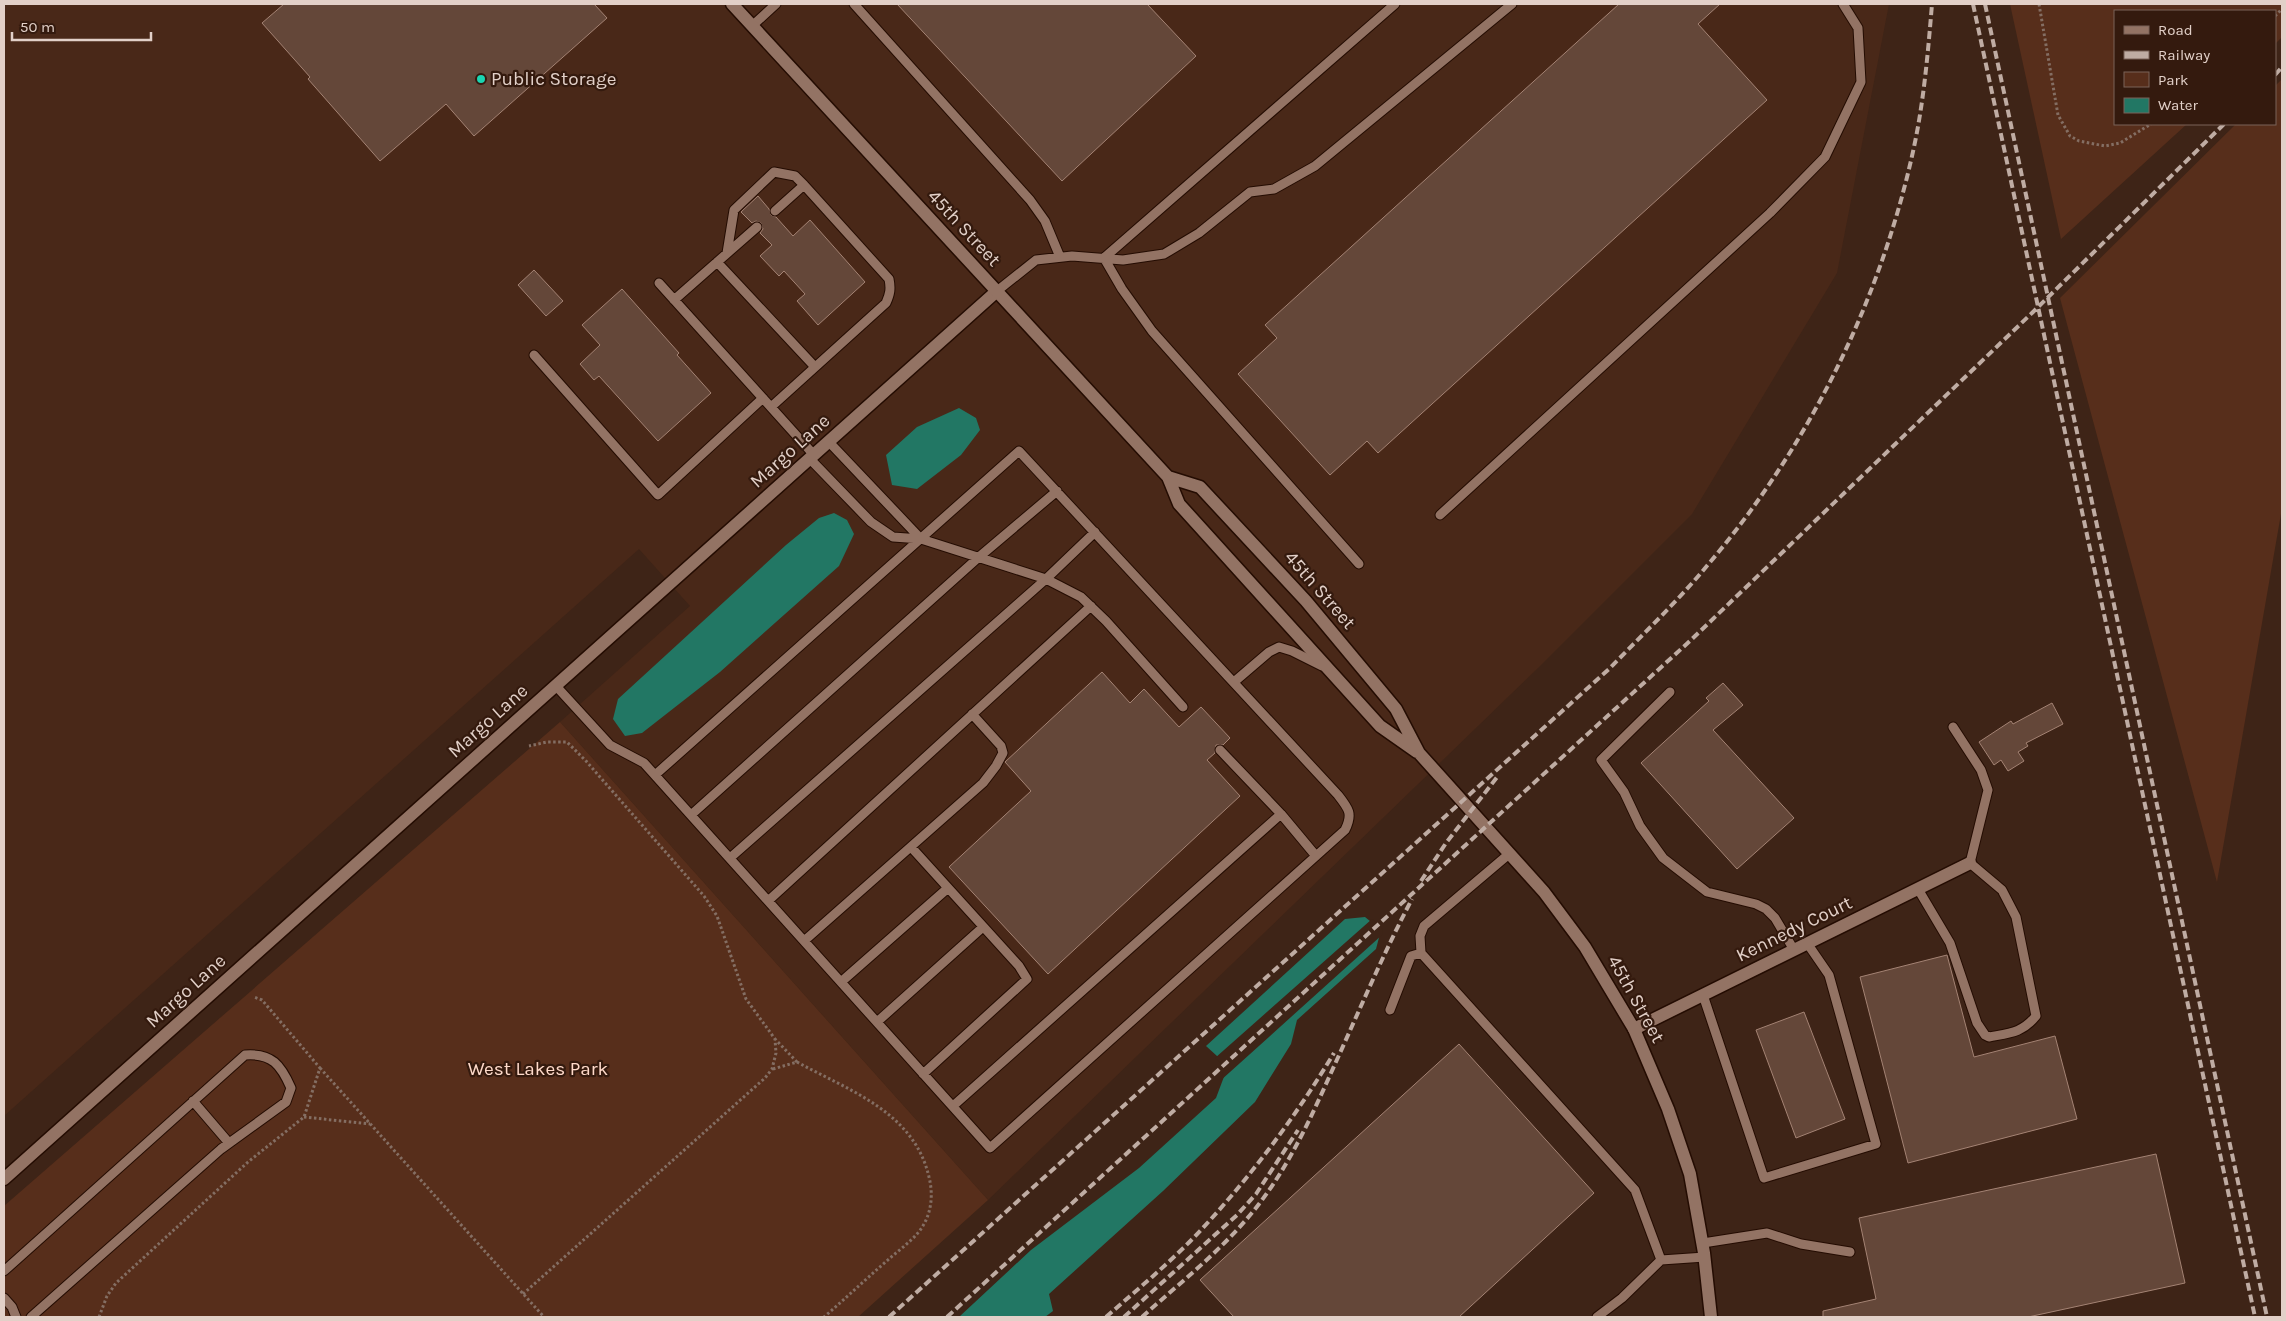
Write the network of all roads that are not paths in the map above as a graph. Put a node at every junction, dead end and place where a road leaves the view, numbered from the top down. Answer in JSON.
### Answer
{"nodes":[{"id":1,"x":732,"y":4,"type":"edge"},
{"id":2,"x":776,"y":4,"type":"edge"},
{"id":3,"x":854,"y":4,"type":"edge"},
{"id":4,"x":1395,"y":4,"type":"edge"},
{"id":5,"x":1512,"y":4,"type":"edge"},
{"id":6,"x":1844,"y":4,"type":"edge"},
{"id":7,"x":752,"y":26,"type":"junction"},
{"id":8,"x":804,"y":185,"type":"junction"},
{"id":9,"x":775,"y":211,"type":"dead end"},
{"id":10,"x":757,"y":227,"type":"dead end"},
{"id":11,"x":727,"y":253,"type":"junction"},
{"id":12,"x":1060,"y":257,"type":"junction"},
{"id":13,"x":1104,"y":258,"type":"junction"},
{"id":14,"x":717,"y":262,"type":"junction"},
{"id":15,"x":659,"y":283,"type":"dead end"},
{"id":16,"x":997,"y":291,"type":"junction"},
{"id":17,"x":674,"y":300,"type":"junction"},
{"id":18,"x":534,"y":355,"type":"dead end"},
{"id":19,"x":815,"y":367,"type":"junction"},
{"id":20,"x":763,"y":398,"type":"junction"},
{"id":21,"x":771,"y":407,"type":"junction"},
{"id":22,"x":829,"y":442,"type":"junction"},
{"id":23,"x":812,"y":457,"type":"junction"},
{"id":24,"x":1168,"y":478,"type":"junction"},
{"id":25,"x":1057,"y":492,"type":"junction"},
{"id":26,"x":1440,"y":515,"type":"dead end"},
{"id":27,"x":1095,"y":532,"type":"junction"},
{"id":28,"x":921,"y":538,"type":"junction"},
{"id":29,"x":979,"y":557,"type":"junction"},
{"id":30,"x":1359,"y":564,"type":"dead end"},
{"id":31,"x":1046,"y":579,"type":"junction"},
{"id":32,"x":1091,"y":606,"type":"junction"},
{"id":33,"x":1328,"y":669,"type":"junction"},
{"id":34,"x":1234,"y":682,"type":"junction"},
{"id":35,"x":556,"y":686,"type":"junction"},
{"id":36,"x":1670,"y":692,"type":"dead end"},
{"id":37,"x":1183,"y":708,"type":"dead end"},
{"id":38,"x":972,"y":714,"type":"junction"},
{"id":39,"x":1953,"y":727,"type":"dead end"},
{"id":40,"x":1220,"y":750,"type":"dead end"},
{"id":41,"x":1419,"y":753,"type":"junction"},
{"id":42,"x":655,"y":775,"type":"junction"},
{"id":43,"x":1281,"y":814,"type":"junction"},
{"id":44,"x":691,"y":815,"type":"junction"},
{"id":45,"x":911,"y":847,"type":"junction"},
{"id":46,"x":1509,"y":854,"type":"junction"},
{"id":47,"x":1316,"y":856,"type":"junction"},
{"id":48,"x":730,"y":858,"type":"junction"},
{"id":49,"x":1970,"y":863,"type":"junction"},
{"id":50,"x":948,"y":888,"type":"junction"},
{"id":51,"x":1918,"y":889,"type":"junction"},
{"id":52,"x":768,"y":901,"type":"junction"},
{"id":53,"x":983,"y":927,"type":"junction"},
{"id":54,"x":804,"y":941,"type":"junction"},
{"id":55,"x":1807,"y":944,"type":"junction"},
{"id":56,"x":1794,"y":950,"type":"junction"},
{"id":57,"x":1421,"y":953,"type":"junction"},
{"id":58,"x":841,"y":982,"type":"junction"},
{"id":59,"x":1703,"y":995,"type":"junction"},
{"id":60,"x":1390,"y":1010,"type":"dead end"},
{"id":61,"x":877,"y":1022,"type":"junction"},
{"id":62,"x":1634,"y":1029,"type":"junction"},
{"id":63,"x":923,"y":1074,"type":"junction"},
{"id":64,"x":193,"y":1101,"type":"junction"},
{"id":65,"x":953,"y":1106,"type":"junction"},
{"id":66,"x":229,"y":1143,"type":"junction"},
{"id":67,"x":4,"y":1180,"type":"edge"},
{"id":68,"x":1703,"y":1244,"type":"junction"},
{"id":69,"x":1850,"y":1252,"type":"dead end"},
{"id":70,"x":1705,"y":1257,"type":"junction"},
{"id":71,"x":1661,"y":1260,"type":"junction"},
{"id":72,"x":4,"y":1271,"type":"edge"},
{"id":73,"x":4,"y":1298,"type":"edge"},
{"id":74,"x":16,"y":1317,"type":"edge"},
{"id":75,"x":31,"y":1317,"type":"edge"},
{"id":76,"x":1597,"y":1317,"type":"edge"},
{"id":77,"x":1712,"y":1317,"type":"edge"}],
"edges":[{"from":1,"to":7,"type":"main road","name":"45th Street"},
{"from":2,"to":7,"type":"lane"},
{"from":3,"to":12,"type":"lane"},
{"from":4,"to":13,"type":"lane"},
{"from":5,"to":13,"type":"lane"},
{"from":6,"to":26,"type":"lane"},
{"from":7,"to":16,"type":"main road","name":"45th Street"},
{"from":8,"to":9,"type":"lane"},
{"from":8,"to":11,"type":"lane"},
{"from":8,"to":19,"type":"lane"},
{"from":10,"to":11,"type":"lane"},
{"from":11,"to":14,"type":"lane"},
{"from":12,"to":13,"type":"lane"},
{"from":12,"to":16,"type":"lane"},
{"from":13,"to":30,"type":"lane"},
{"from":14,"to":17,"type":"lane"},
{"from":14,"to":19,"type":"lane"},
{"from":15,"to":17,"type":"lane"},
{"from":16,"to":22,"type":"main road","name":"Margo Lane"},
{"from":16,"to":24,"type":"main road","name":"45th Street"},
{"from":17,"to":20,"type":"lane"},
{"from":18,"to":20,"type":"lane"},
{"from":19,"to":21,"type":"lane"},
{"from":20,"to":21,"type":"lane"},
{"from":21,"to":23,"type":"lane"},
{"from":22,"to":23,"type":"main road","name":"Margo Lane"},
{"from":22,"to":28,"type":"lane"},
{"from":23,"to":28,"type":"lane"},
{"from":23,"to":35,"type":"main road","name":"Margo Lane"},
{"from":24,"to":33,"type":"main road","name":"45th Street"},
{"from":24,"to":41,"type":"main road","name":"45th Street"},
{"from":25,"to":27,"type":"lane"},
{"from":25,"to":28,"type":"lane"},
{"from":25,"to":29,"type":"lane"},
{"from":27,"to":31,"type":"lane"},
{"from":27,"to":34,"type":"lane"},
{"from":28,"to":29,"type":"lane"},
{"from":28,"to":42,"type":"lane"},
{"from":29,"to":31,"type":"lane"},
{"from":29,"to":44,"type":"lane"},
{"from":31,"to":32,"type":"lane"},
{"from":31,"to":48,"type":"lane"},
{"from":32,"to":37,"type":"lane"},
{"from":32,"to":38,"type":"lane"},
{"from":33,"to":34,"type":"lane"},
{"from":33,"to":41,"type":"main road","name":"45th Street"},
{"from":34,"to":47,"type":"lane"},
{"from":35,"to":42,"type":"lane"},
{"from":35,"to":67,"type":"main road","name":"Margo Lane"},
{"from":36,"to":56,"type":"lane"},
{"from":38,"to":45,"type":"lane"},
{"from":38,"to":52,"type":"lane"},
{"from":39,"to":49,"type":"lane"},
{"from":40,"to":43,"type":"lane"},
{"from":41,"to":46,"type":"main road","name":"45th Street"},
{"from":42,"to":44,"type":"lane"},
{"from":43,"to":47,"type":"lane"},
{"from":43,"to":65,"type":"lane"},
{"from":44,"to":48,"type":"lane"},
{"from":45,"to":50,"type":"lane"},
{"from":45,"to":54,"type":"lane"},
{"from":46,"to":57,"type":"lane"},
{"from":46,"to":62,"type":"main road","name":"45th Street"},
{"from":47,"to":65,"type":"lane"},
{"from":48,"to":52,"type":"lane"},
{"from":49,"to":51,"type":"main road","name":"Kennedy Court"},
{"from":49,"to":51,"type":"lane"},
{"from":50,"to":53,"type":"lane"},
{"from":50,"to":58,"type":"lane"},
{"from":51,"to":55,"type":"main road","name":"Kennedy Court"},
{"from":52,"to":54,"type":"lane"},
{"from":53,"to":61,"type":"lane"},
{"from":53,"to":63,"type":"lane"},
{"from":54,"to":58,"type":"lane"},
{"from":55,"to":56,"type":"main road","name":"Kennedy Court"},
{"from":55,"to":59,"type":"lane"},
{"from":56,"to":59,"type":"main road","name":"Kennedy Court"},
{"from":57,"to":60,"type":"lane"},
{"from":57,"to":71,"type":"lane"},
{"from":58,"to":61,"type":"lane"},
{"from":59,"to":62,"type":"main road","name":"Kennedy Court"},
{"from":61,"to":63,"type":"lane"},
{"from":62,"to":68,"type":"main road","name":"45th Street"},
{"from":63,"to":65,"type":"lane"},
{"from":64,"to":66,"type":"lane"},
{"from":64,"to":66,"type":"lane"},
{"from":64,"to":72,"type":"lane"},
{"from":66,"to":75,"type":"lane"},
{"from":68,"to":69,"type":"lane"},
{"from":68,"to":70,"type":"main road","name":"45th Street"},
{"from":70,"to":71,"type":"lane"},
{"from":70,"to":77,"type":"main road","name":"45th Street"},
{"from":71,"to":76,"type":"lane"},
{"from":73,"to":74,"type":"lane"}]}
